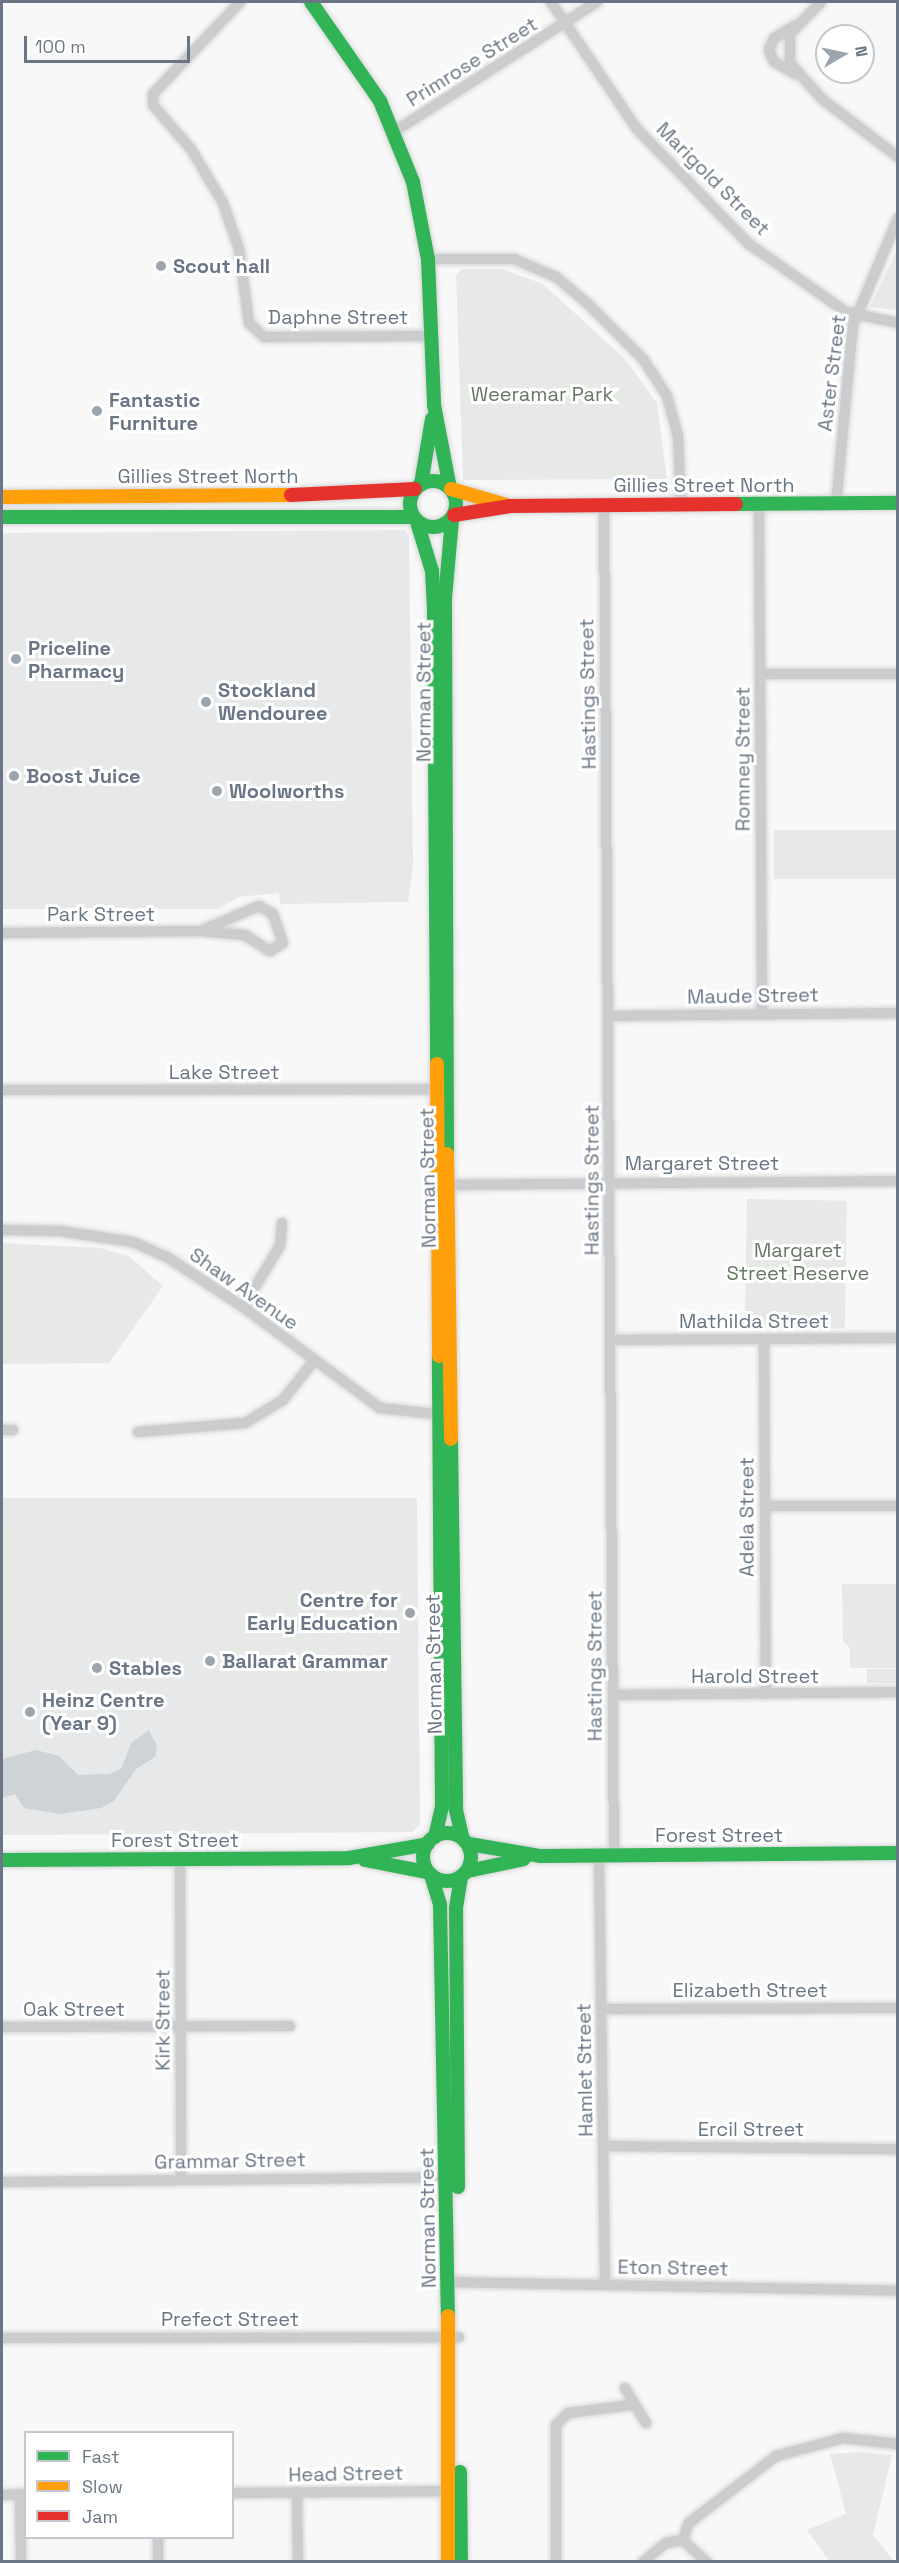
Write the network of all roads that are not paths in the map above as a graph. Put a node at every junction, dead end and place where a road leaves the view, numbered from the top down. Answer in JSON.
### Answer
{"nodes":[{"id":1,"x":240,"y":2,"type":"edge"},
{"id":2,"x":311,"y":2,"type":"edge"},
{"id":3,"x":551,"y":2,"type":"edge"},
{"id":4,"x":597,"y":2,"type":"edge"},
{"id":5,"x":821,"y":2,"type":"edge"},
{"id":6,"x":798,"y":23,"type":"junction"},
{"id":7,"x":567,"y":25,"type":"junction"},
{"id":8,"x":799,"y":76,"type":"junction"},
{"id":9,"x":395,"y":131,"type":"junction"},
{"id":10,"x":897,"y":157,"type":"edge"},
{"id":11,"x":897,"y":218,"type":"edge"},
{"id":12,"x":428,"y":259,"type":"junction"},
{"id":13,"x":856,"y":316,"type":"junction"},
{"id":14,"x":897,"y":323,"type":"edge"},
{"id":15,"x":433,"y":336,"type":"junction"},
{"id":16,"x":434,"y":405,"type":"junction"},
{"id":17,"x":418,"y":486,"type":"junction"},
{"id":18,"x":450,"y":488,"type":"junction"},
{"id":19,"x":181,"y":496,"type":"junction"},
{"id":20,"x":2,"y":497,"type":"edge"},
{"id":21,"x":897,"y":503,"type":"edge"},
{"id":22,"x":604,"y":504,"type":"junction"},
{"id":23,"x":759,"y":504,"type":"junction"},
{"id":24,"x":836,"y":504,"type":"junction"},
{"id":25,"x":681,"y":505,"type":"junction"},
{"id":26,"x":510,"y":506,"type":"junction"},
{"id":27,"x":181,"y":516,"type":"junction"},
{"id":28,"x":2,"y":517,"type":"edge"},
{"id":29,"x":453,"y":517,"type":"junction"},
{"id":30,"x":415,"y":519,"type":"junction"},
{"id":31,"x":760,"y":674,"type":"junction"},
{"id":32,"x":897,"y":674,"type":"edge"},
{"id":33,"x":443,"y":878,"type":"junction"},
{"id":34,"x":432,"y":892,"type":"junction"},
{"id":35,"x":200,"y":931,"type":"junction"},
{"id":36,"x":2,"y":933,"type":"edge"},
{"id":37,"x":762,"y":1013,"type":"junction"},
{"id":38,"x":897,"y":1013,"type":"edge"},
{"id":39,"x":609,"y":1016,"type":"junction"},
{"id":40,"x":440,"y":1089,"type":"junction"},
{"id":41,"x":2,"y":1090,"type":"edge"},
{"id":42,"x":610,"y":1181,"type":"junction"},
{"id":43,"x":897,"y":1181,"type":"edge"},
{"id":44,"x":441,"y":1185,"type":"junction"},
{"id":45,"x":282,"y":1222,"type":"dead end"},
{"id":46,"x":2,"y":1230,"type":"edge"},
{"id":47,"x":243,"y":1307,"type":"junction"},
{"id":48,"x":897,"y":1338,"type":"edge"},
{"id":49,"x":764,"y":1339,"type":"junction"},
{"id":50,"x":610,"y":1340,"type":"junction"},
{"id":51,"x":313,"y":1362,"type":"junction"},
{"id":52,"x":443,"y":1415,"type":"junction"},
{"id":53,"x":138,"y":1432,"type":"dead end"},
{"id":54,"x":765,"y":1506,"type":"junction"},
{"id":55,"x":897,"y":1506,"type":"edge"},
{"id":56,"x":897,"y":1692,"type":"edge"},
{"id":57,"x":766,"y":1694,"type":"junction"},
{"id":58,"x":613,"y":1695,"type":"junction"},
{"id":59,"x":432,"y":1840,"type":"junction"},
{"id":60,"x":465,"y":1840,"type":"junction"},
{"id":61,"x":897,"y":1853,"type":"edge"},
{"id":62,"x":614,"y":1855,"type":"junction"},
{"id":63,"x":541,"y":1856,"type":"junction"},
{"id":64,"x":599,"y":1856,"type":"junction"},
{"id":65,"x":350,"y":1858,"type":"junction"},
{"id":66,"x":2,"y":1860,"type":"edge"},
{"id":67,"x":180,"y":1860,"type":"junction"},
{"id":68,"x":429,"y":1873,"type":"junction"},
{"id":69,"x":465,"y":1874,"type":"junction"},
{"id":70,"x":602,"y":2008,"type":"junction"},
{"id":71,"x":897,"y":2008,"type":"edge"},
{"id":72,"x":182,"y":2026,"type":"junction"},
{"id":73,"x":290,"y":2026,"type":"dead end"},
{"id":74,"x":2,"y":2027,"type":"edge"},
{"id":75,"x":604,"y":2146,"type":"junction"},
{"id":76,"x":897,"y":2149,"type":"edge"},
{"id":77,"x":453,"y":2177,"type":"junction"},
{"id":78,"x":181,"y":2180,"type":"junction"},
{"id":79,"x":2,"y":2182,"type":"edge"},
{"id":80,"x":454,"y":2282,"type":"junction"},
{"id":81,"x":605,"y":2284,"type":"junction"},
{"id":82,"x":897,"y":2291,"type":"edge"},
{"id":83,"x":454,"y":2337,"type":"junction"},
{"id":84,"x":2,"y":2338,"type":"edge"},
{"id":85,"x":626,"y":2388,"type":"dead end"},
{"id":86,"x":631,"y":2404,"type":"junction"},
{"id":87,"x":646,"y":2423,"type":"dead end"},
{"id":88,"x":897,"y":2444,"type":"edge"},
{"id":89,"x":455,"y":2491,"type":"junction"},
{"id":90,"x":297,"y":2492,"type":"junction"},
{"id":91,"x":234,"y":2493,"type":"edge"},
{"id":92,"x":2,"y":2494,"type":"edge"},
{"id":93,"x":23,"y":2494,"type":"edge"},
{"id":94,"x":158,"y":2539,"type":"edge"},
{"id":95,"x":683,"y":2540,"type":"junction"},
{"id":96,"x":21,"y":2562,"type":"edge"},
{"id":97,"x":158,"y":2562,"type":"edge"},
{"id":98,"x":298,"y":2562,"type":"edge"},
{"id":99,"x":448,"y":2562,"type":"edge"},
{"id":100,"x":461,"y":2562,"type":"edge"},
{"id":101,"x":556,"y":2562,"type":"edge"},
{"id":102,"x":643,"y":2562,"type":"edge"},
{"id":103,"x":707,"y":2562,"type":"edge"}],
"edges":[{"from":1,"to":15,"type":"street","name":"Daphne Street"},
{"from":2,"to":9,"type":"main road"},
{"from":3,"to":7,"type":"street","name":"Marigold Street"},
{"from":4,"to":7,"type":"street","name":"Primrose Street"},
{"from":5,"to":6,"type":"street"},
{"from":6,"to":8,"type":"street"},
{"from":6,"to":8,"type":"street"},
{"from":7,"to":9,"type":"street","name":"Primrose Street"},
{"from":7,"to":13,"type":"street","name":"Marigold Street"},
{"from":8,"to":10,"type":"street"},
{"from":9,"to":12,"type":"main road"},
{"from":11,"to":13,"type":"street","name":"Aster Street"},
{"from":12,"to":15,"type":"main road"},
{"from":12,"to":25,"type":"street"},
{"from":13,"to":14,"type":"street","name":"Marigold Street"},
{"from":13,"to":24,"type":"street","name":"Aster Street"},
{"from":15,"to":16,"type":"main road"},
{"from":16,"to":17,"type":"main road"},
{"from":16,"to":18,"type":"main road"},
{"from":17,"to":18,"type":"main road"},
{"from":17,"to":19,"type":"main road","name":"Gillies Street North"},
{"from":17,"to":30,"type":"main road"},
{"from":18,"to":26,"type":"main road","name":"Gillies Street North"},
{"from":18,"to":29,"type":"main road"},
{"from":19,"to":20,"type":"main road","name":"Gillies Street North"},
{"from":19,"to":27,"type":"main road"},
{"from":21,"to":24,"type":"main road","name":"Gillies Street North"},
{"from":22,"to":25,"type":"main road","name":"Gillies Street North"},
{"from":22,"to":26,"type":"main road","name":"Gillies Street North"},
{"from":22,"to":39,"type":"street","name":"Hastings Street"},
{"from":23,"to":24,"type":"main road","name":"Gillies Street North"},
{"from":23,"to":25,"type":"main road","name":"Gillies Street North"},
{"from":23,"to":31,"type":"street","name":"Romney Street"},
{"from":26,"to":29,"type":"main road","name":"Gillies Street North"},
{"from":27,"to":28,"type":"main road","name":"Gillies Street North"},
{"from":27,"to":30,"type":"main road","name":"Gillies Street North"},
{"from":29,"to":30,"type":"main road"},
{"from":29,"to":33,"type":"main road","name":"Norman Street"},
{"from":30,"to":34,"type":"main road","name":"Norman Street"},
{"from":31,"to":32,"type":"street"},
{"from":31,"to":37,"type":"street","name":"Romney Street"},
{"from":33,"to":34,"type":"main road"},
{"from":33,"to":40,"type":"main road","name":"Norman Street"},
{"from":34,"to":40,"type":"main road","name":"Norman Street"},
{"from":35,"to":35,"type":"street","name":"Park Street"},
{"from":35,"to":36,"type":"street","name":"Park Street"},
{"from":37,"to":38,"type":"street","name":"Maude Street"},
{"from":37,"to":39,"type":"street","name":"Maude Street"},
{"from":39,"to":42,"type":"street","name":"Hastings Street"},
{"from":40,"to":41,"type":"street","name":"Lake Street"},
{"from":40,"to":44,"type":"main road","name":"Norman Street"},
{"from":42,"to":43,"type":"street","name":"Margaret Street"},
{"from":42,"to":44,"type":"street","name":"Margaret Street"},
{"from":42,"to":50,"type":"street","name":"Hastings Street"},
{"from":44,"to":52,"type":"main road","name":"Norman Street"},
{"from":45,"to":47,"type":"street"},
{"from":46,"to":47,"type":"street","name":"Shaw Avenue"},
{"from":47,"to":51,"type":"street","name":"Shaw Avenue"},
{"from":48,"to":49,"type":"street","name":"Mathilda Street"},
{"from":49,"to":50,"type":"street","name":"Mathilda Street"},
{"from":49,"to":54,"type":"street","name":"Adela Street"},
{"from":50,"to":58,"type":"street","name":"Hastings Street"},
{"from":51,"to":52,"type":"street","name":"Shaw Avenue"},
{"from":51,"to":53,"type":"street"},
{"from":52,"to":59,"type":"main road","name":"Norman Street"},
{"from":52,"to":60,"type":"main road","name":"Norman Street"},
{"from":54,"to":55,"type":"street"},
{"from":54,"to":57,"type":"street","name":"Adela Street"},
{"from":56,"to":57,"type":"street","name":"Harold Street"},
{"from":57,"to":58,"type":"street","name":"Harold Street"},
{"from":58,"to":62,"type":"street","name":"Hastings Street"},
{"from":59,"to":60,"type":"main road"},
{"from":59,"to":65,"type":"main road","name":"Forest Street"},
{"from":59,"to":68,"type":"main road"},
{"from":60,"to":63,"type":"main road","name":"Forest Street"},
{"from":60,"to":69,"type":"main road"},
{"from":61,"to":62,"type":"main road","name":"Forest Street"},
{"from":62,"to":64,"type":"main road","name":"Forest Street"},
{"from":63,"to":64,"type":"main road","name":"Forest Street"},
{"from":63,"to":69,"type":"main road","name":"Forest Street"},
{"from":64,"to":70,"type":"street","name":"Hamlet Street"},
{"from":65,"to":67,"type":"main road","name":"Forest Street"},
{"from":65,"to":68,"type":"main road","name":"Forest Street"},
{"from":66,"to":67,"type":"main road","name":"Forest Street"},
{"from":67,"to":72,"type":"street","name":"Kirk Street"},
{"from":68,"to":69,"type":"main road"},
{"from":68,"to":77,"type":"main road","name":"Norman Street"},
{"from":69,"to":77,"type":"main road","name":"Norman Street"},
{"from":70,"to":71,"type":"street","name":"Elizabeth Street"},
{"from":70,"to":75,"type":"street","name":"Hamlet Street"},
{"from":72,"to":73,"type":"street","name":"Oak Street"},
{"from":72,"to":74,"type":"street","name":"Oak Street"},
{"from":72,"to":78,"type":"street","name":"Kirk Street"},
{"from":75,"to":76,"type":"street","name":"Ercil Street"},
{"from":75,"to":81,"type":"street","name":"Hamlet Street"},
{"from":77,"to":78,"type":"street","name":"Grammar Street"},
{"from":77,"to":80,"type":"main road","name":"Norman Street"},
{"from":78,"to":79,"type":"street","name":"Grammar Street"},
{"from":80,"to":81,"type":"street","name":"Eton Street"},
{"from":80,"to":83,"type":"main road","name":"Norman Street"},
{"from":81,"to":82,"type":"street","name":"Eton Street"},
{"from":83,"to":84,"type":"street","name":"Prefect Street"},
{"from":83,"to":89,"type":"main road","name":"Norman Street"},
{"from":85,"to":86,"type":"street"},
{"from":86,"to":87,"type":"street"},
{"from":86,"to":101,"type":"street"},
{"from":88,"to":95,"type":"street"},
{"from":89,"to":90,"type":"street","name":"Head Street"},
{"from":89,"to":99,"type":"main road","name":"Norman Street"},
{"from":89,"to":100,"type":"main road","name":"Norman Street"},
{"from":90,"to":91,"type":"street","name":"Head Street"},
{"from":90,"to":98,"type":"street"},
{"from":92,"to":93,"type":"street"},
{"from":93,"to":96,"type":"street"},
{"from":94,"to":97,"type":"street"},
{"from":95,"to":102,"type":"street"},
{"from":95,"to":103,"type":"street"}]}
